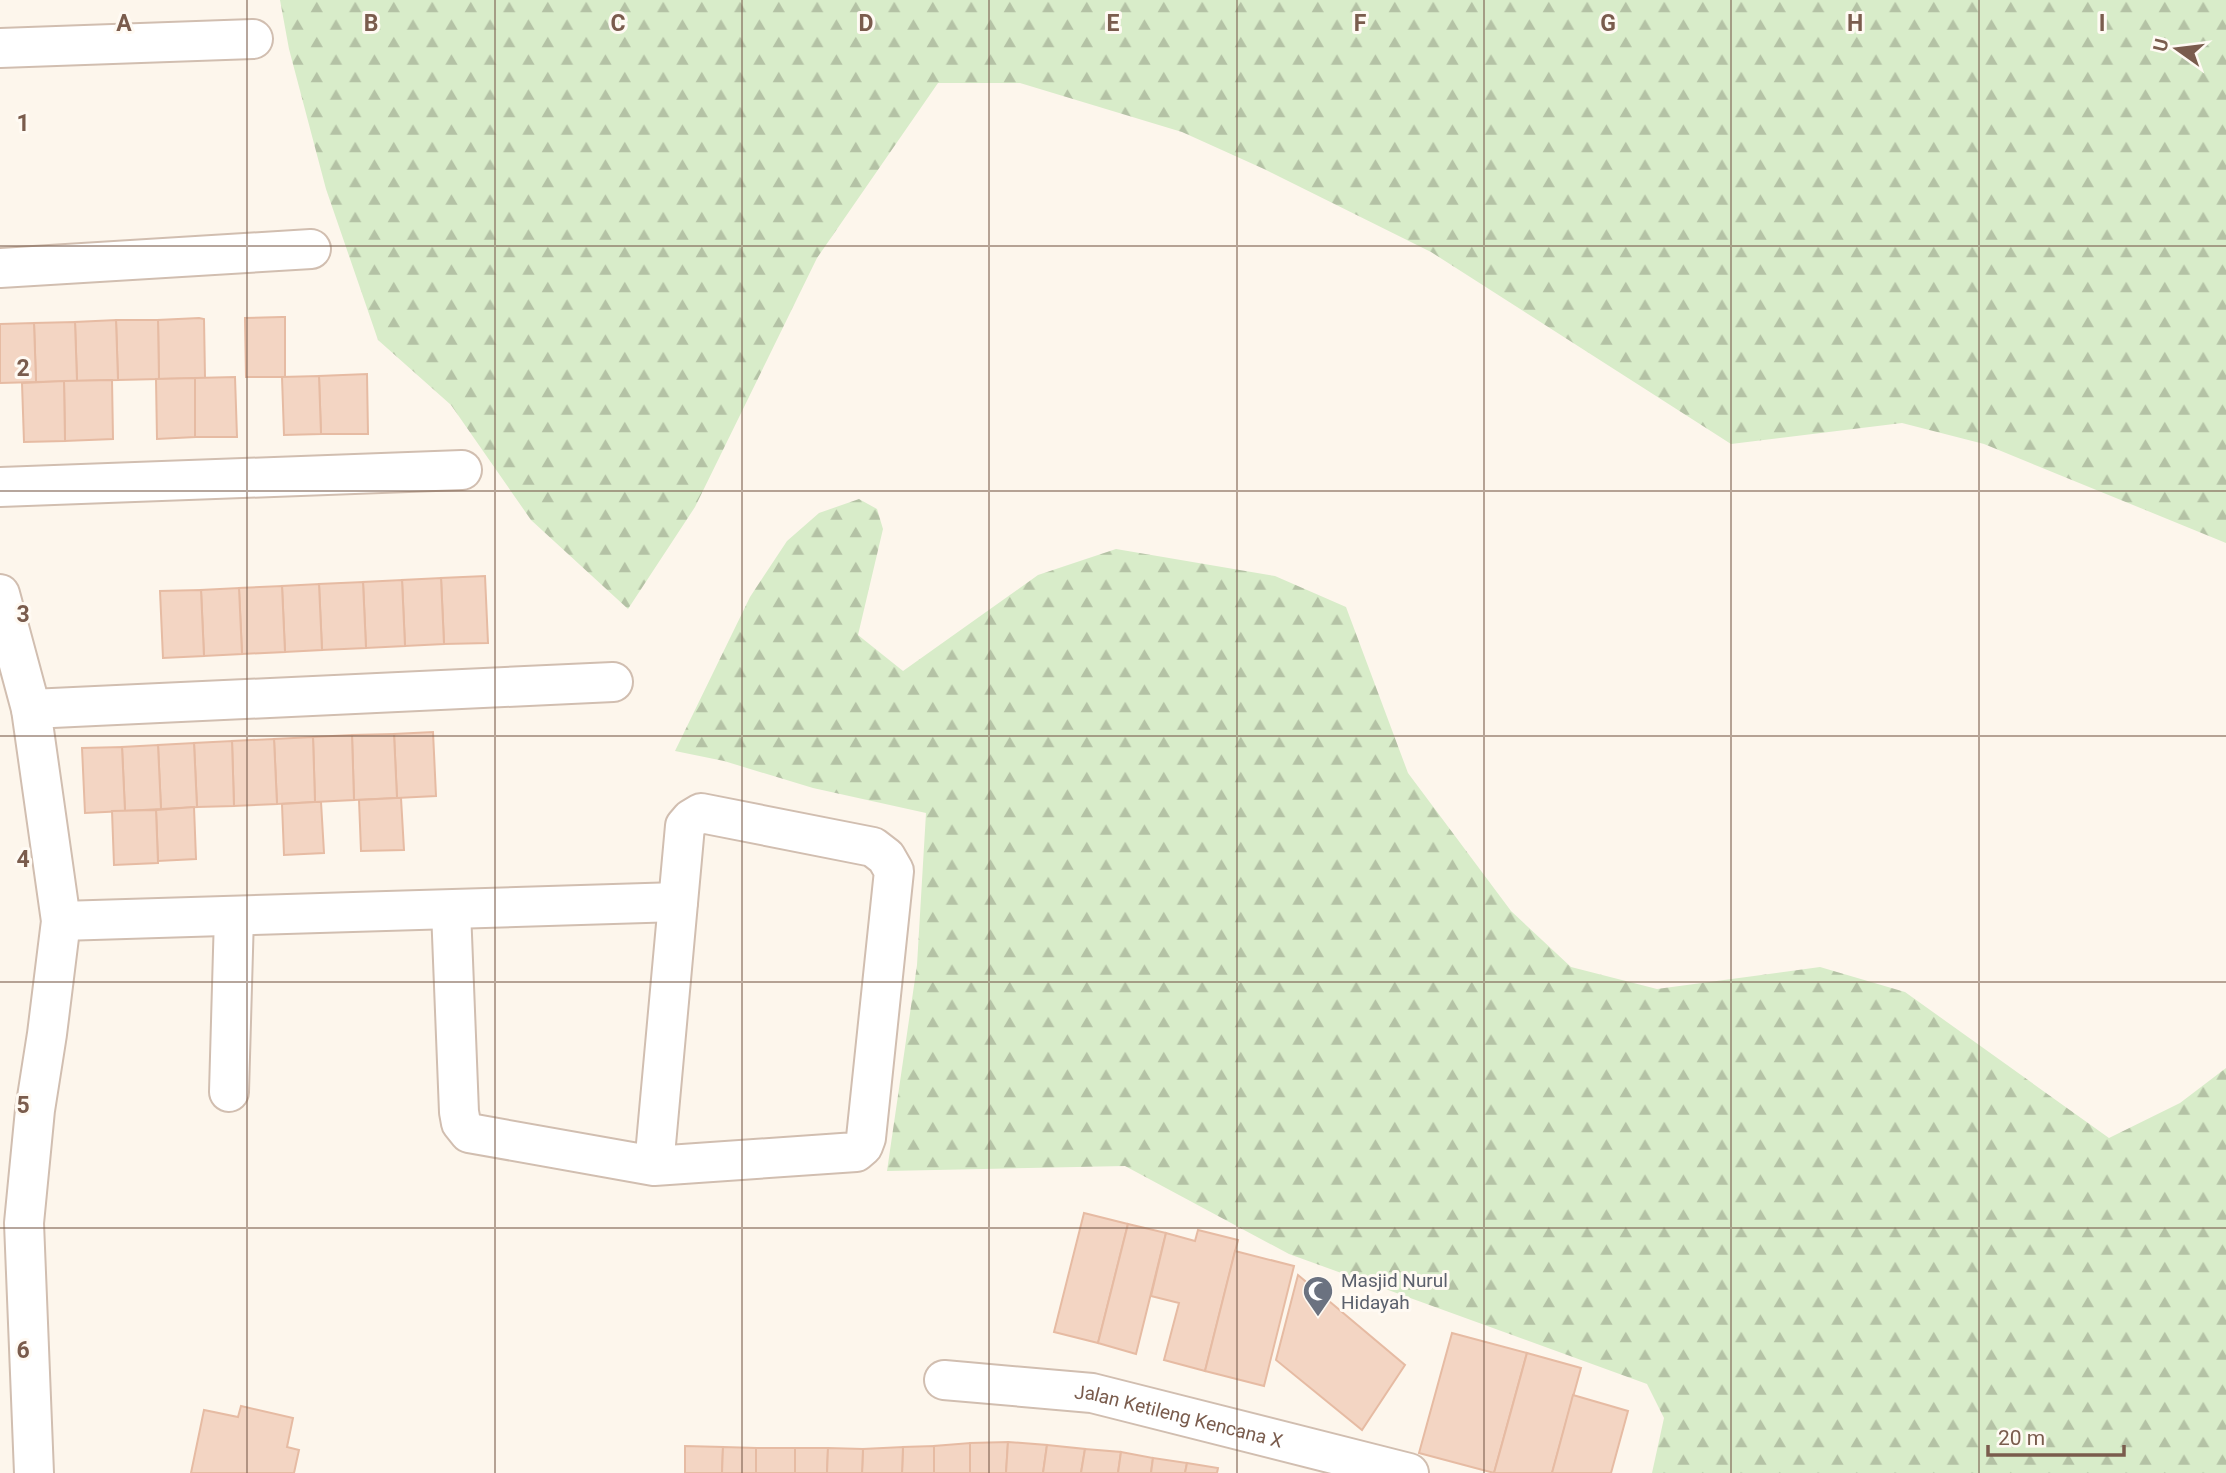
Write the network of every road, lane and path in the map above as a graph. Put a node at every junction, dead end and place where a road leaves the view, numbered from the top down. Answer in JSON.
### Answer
{"nodes":[{"id":1,"x":253,"y":39,"type":"dead end"},
{"id":2,"x":0,"y":48,"type":"edge"},
{"id":3,"x":311,"y":249,"type":"dead end"},
{"id":4,"x":0,"y":268,"type":"edge"},
{"id":5,"x":462,"y":470,"type":"dead end"},
{"id":6,"x":0,"y":487,"type":"edge"},
{"id":7,"x":0,"y":594,"type":"edge"},
{"id":8,"x":613,"y":682,"type":"dead end"},
{"id":9,"x":31,"y":709,"type":"junction"},
{"id":10,"x":678,"y":902,"type":"junction"},
{"id":11,"x":451,"y":910,"type":"junction"},
{"id":12,"x":234,"y":916,"type":"junction"},
{"id":13,"x":61,"y":921,"type":"junction"},
{"id":14,"x":229,"y":1092,"type":"dead end"},
{"id":15,"x":654,"y":1166,"type":"junction"},
{"id":16,"x":944,"y":1380,"type":"dead end"},
{"id":17,"x":1351,"y":1465,"type":"edge"},
{"id":18,"x":34,"y":1473,"type":"edge"},
{"id":19,"x":1409,"y":1473,"type":"edge"}],
"edges":[{"from":1,"to":2,"type":"street"},
{"from":3,"to":4,"type":"street"},
{"from":5,"to":6,"type":"street"},
{"from":7,"to":9,"type":"street"},
{"from":8,"to":9,"type":"street"},
{"from":9,"to":13,"type":"street"},
{"from":10,"to":11,"type":"street"},
{"from":10,"to":15,"type":"street"},
{"from":10,"to":15,"type":"street"},
{"from":11,"to":12,"type":"street"},
{"from":11,"to":15,"type":"street"},
{"from":12,"to":13,"type":"street"},
{"from":12,"to":14,"type":"street"},
{"from":13,"to":18,"type":"street"},
{"from":16,"to":17,"type":"street","name":"Jalan Ketileng Kencana X"},
{"from":17,"to":19,"type":"street","name":"Jalan Ketileng Kencana X"}]}
